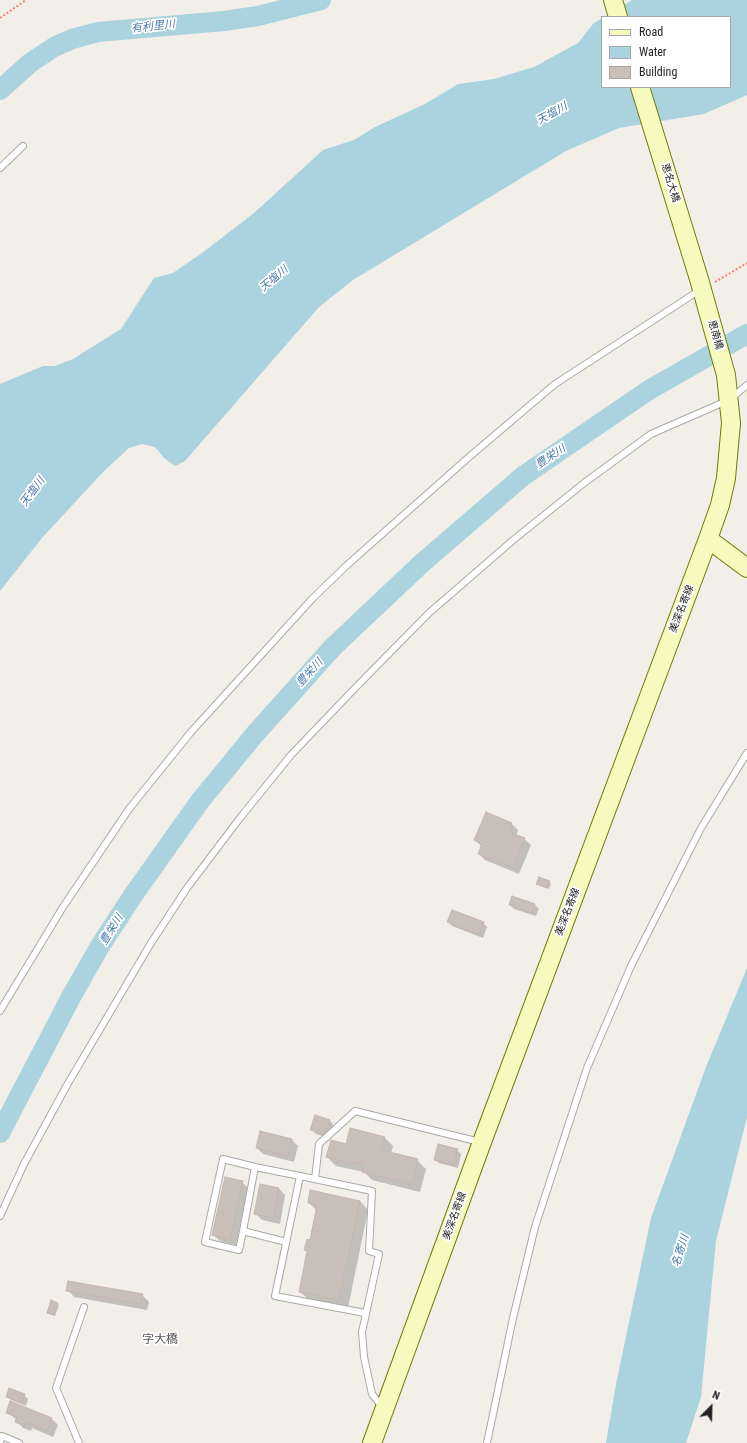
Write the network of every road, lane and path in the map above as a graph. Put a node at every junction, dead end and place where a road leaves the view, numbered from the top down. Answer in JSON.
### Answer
{"nodes":[{"id":1,"x":26,"y":0,"type":"edge"},
{"id":2,"x":613,"y":0,"type":"edge"},
{"id":3,"x":618,"y":16,"type":"edge"},
{"id":4,"x":0,"y":18,"type":"edge"},
{"id":5,"x":640,"y":88,"type":"edge"},
{"id":6,"x":23,"y":146,"type":"dead end"},
{"id":7,"x":0,"y":168,"type":"edge"},
{"id":8,"x":747,"y":263,"type":"edge"},
{"id":9,"x":701,"y":288,"type":"junction"},
{"id":10,"x":726,"y":375,"type":"joint"},
{"id":11,"x":747,"y":385,"type":"edge"},
{"id":12,"x":729,"y":400,"type":"junction"},
{"id":13,"x":708,"y":539,"type":"junction"},
{"id":14,"x":747,"y":568,"type":"edge"},
{"id":15,"x":747,"y":753,"type":"edge"},
{"id":16,"x":0,"y":1011,"type":"edge"},
{"id":17,"x":482,"y":1142,"type":"junction"},
{"id":18,"x":255,"y":1167,"type":"junction"},
{"id":19,"x":300,"y":1176,"type":"junction"},
{"id":20,"x":314,"y":1179,"type":"junction"},
{"id":21,"x":0,"y":1216,"type":"edge"},
{"id":22,"x":243,"y":1231,"type":"junction"},
{"id":23,"x":286,"y":1242,"type":"junction"},
{"id":24,"x":84,"y":1307,"type":"dead end"},
{"id":25,"x":365,"y":1313,"type":"junction"},
{"id":26,"x":384,"y":1409,"type":"junction"},
{"id":27,"x":0,"y":1442,"type":"edge"},
{"id":28,"x":19,"y":1443,"type":"edge"},
{"id":29,"x":79,"y":1443,"type":"edge"},
{"id":30,"x":372,"y":1443,"type":"edge"},
{"id":31,"x":487,"y":1443,"type":"edge"}],
"edges":[{"from":1,"to":4,"type":"path"},
{"from":2,"to":3,"type":"main road"},
{"from":5,"to":9,"type":"main road","name":"恵名大橋"},
{"from":6,"to":7,"type":"lane"},
{"from":8,"to":9,"type":"path"},
{"from":9,"to":10,"type":"main road","name":"恵南橋"},
{"from":9,"to":16,"type":"lane"},
{"from":10,"to":12,"type":"main road","name":"美深名寄線"},
{"from":11,"to":12,"type":"lane"},
{"from":12,"to":13,"type":"main road","name":"美深名寄線"},
{"from":12,"to":21,"type":"lane"},
{"from":13,"to":14,"type":"main road"},
{"from":13,"to":17,"type":"main road","name":"美深名寄線"},
{"from":15,"to":31,"type":"lane"},
{"from":17,"to":20,"type":"lane"},
{"from":17,"to":26,"type":"main road","name":"美深名寄線"},
{"from":18,"to":19,"type":"lane"},
{"from":18,"to":22,"type":"lane"},
{"from":18,"to":22,"type":"lane"},
{"from":19,"to":20,"type":"lane"},
{"from":19,"to":23,"type":"lane"},
{"from":20,"to":25,"type":"lane"},
{"from":22,"to":23,"type":"lane"},
{"from":23,"to":25,"type":"lane"},
{"from":24,"to":29,"type":"lane"},
{"from":25,"to":26,"type":"lane"},
{"from":26,"to":30,"type":"main road","name":"美深名寄線"},
{"from":27,"to":28,"type":"lane"}]}
